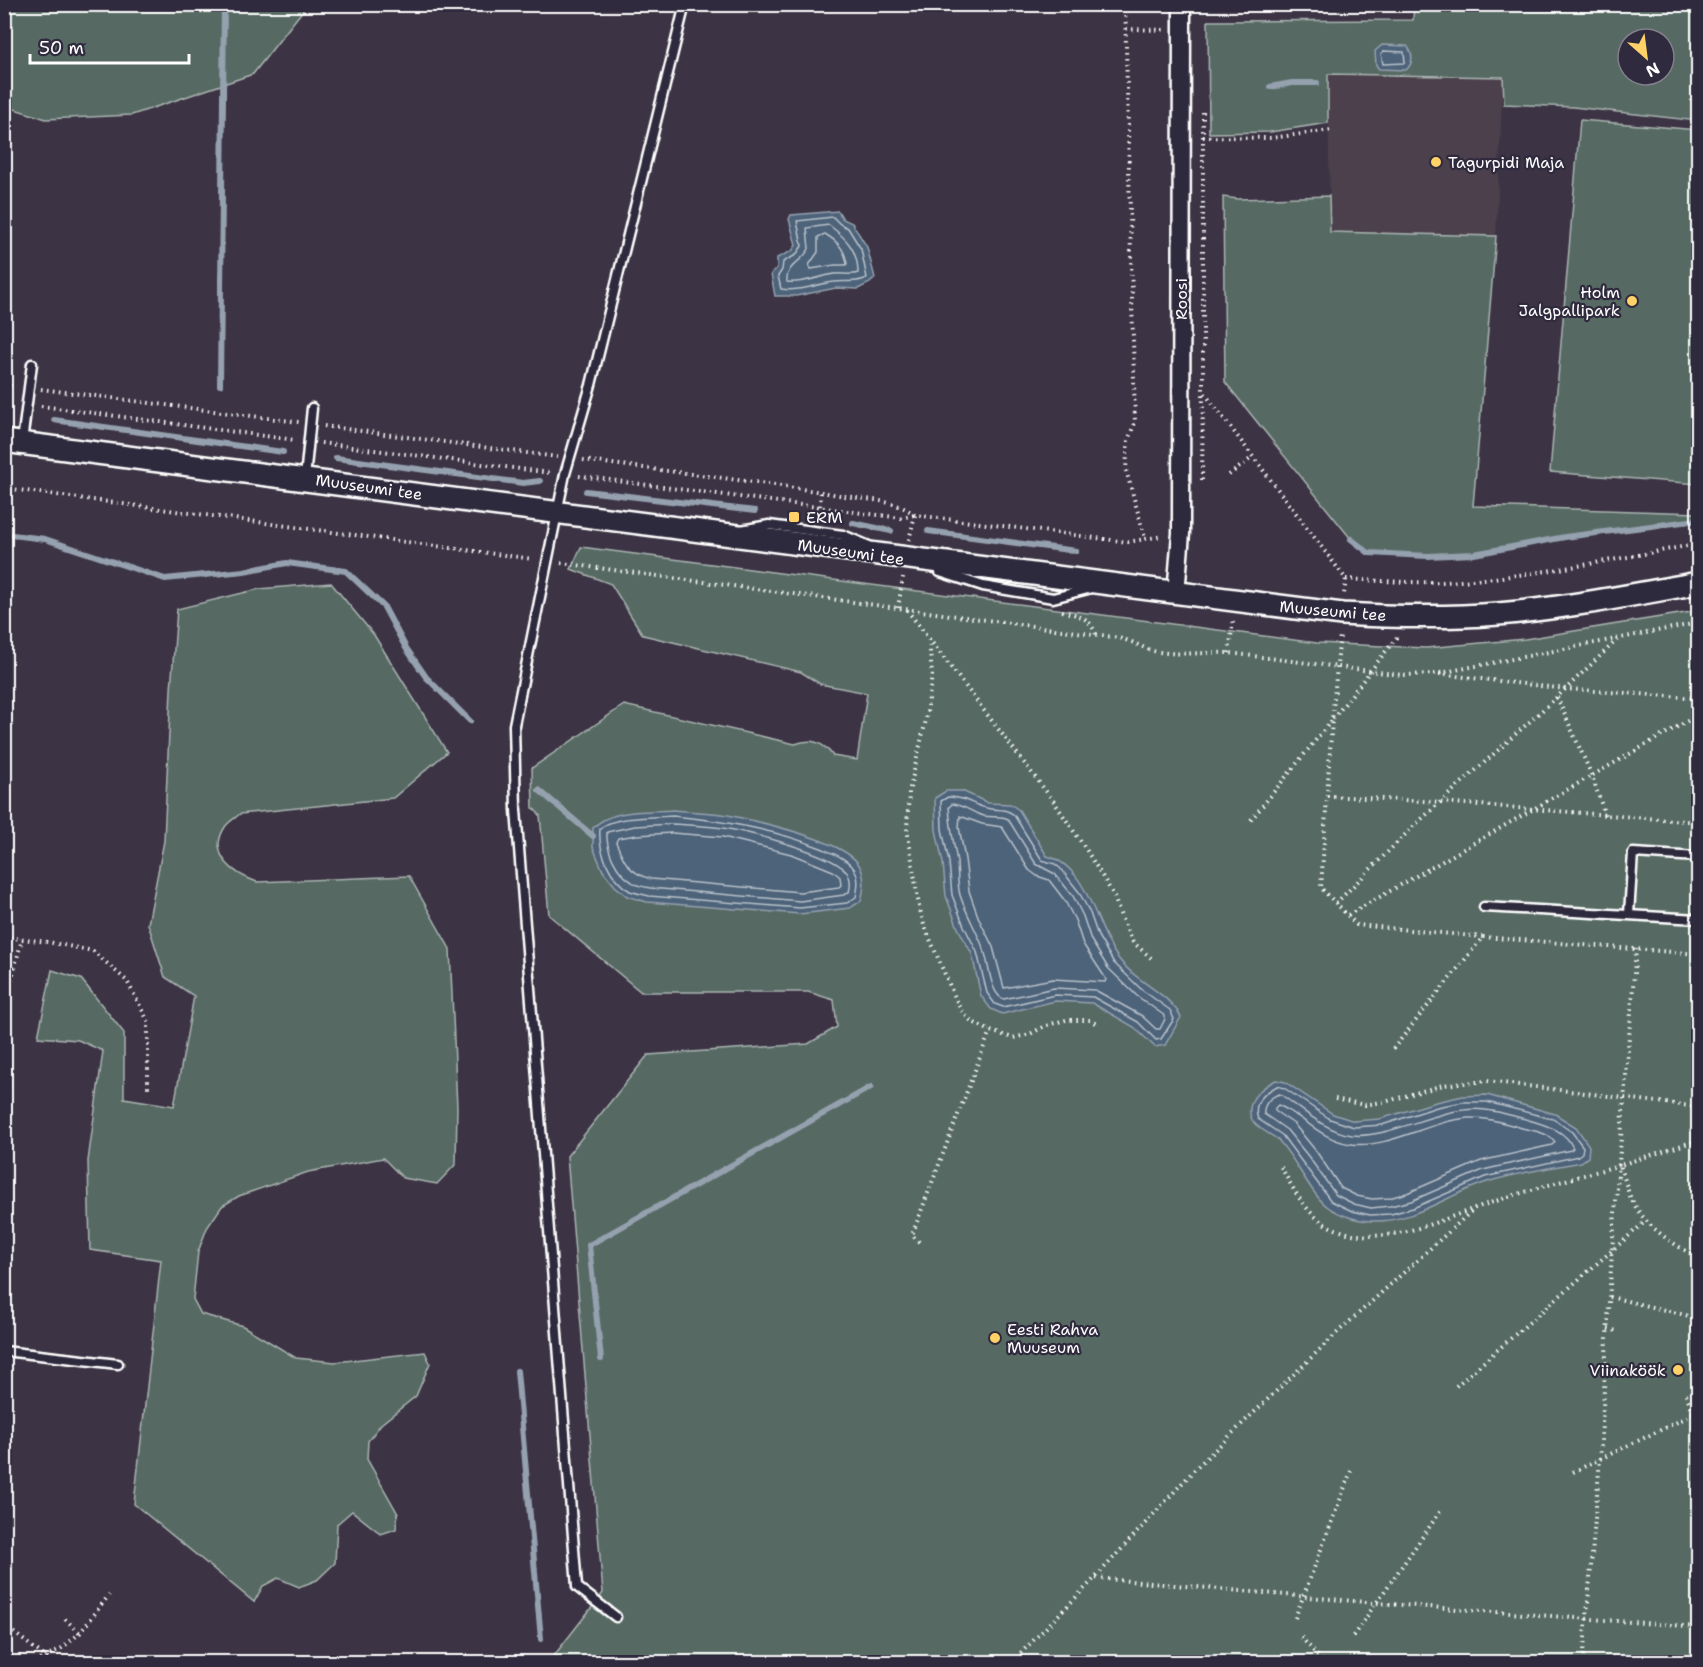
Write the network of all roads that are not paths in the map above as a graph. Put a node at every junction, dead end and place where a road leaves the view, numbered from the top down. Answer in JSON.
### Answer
{"nodes":[{"id":1,"x":685,"y":4,"type":"edge"},
{"id":2,"x":1182,"y":4,"type":"edge"},
{"id":3,"x":32,"y":364,"type":"dead end"},
{"id":4,"x":312,"y":408,"type":"dead end"},
{"id":5,"x":13,"y":442,"type":"edge"},
{"id":6,"x":305,"y":478,"type":"junction"},
{"id":7,"x":556,"y":513,"type":"junction"},
{"id":8,"x":1698,"y":583,"type":"edge"},
{"id":9,"x":1176,"y":594,"type":"junction"},
{"id":10,"x":1698,"y":857,"type":"edge"},
{"id":11,"x":1484,"y":907,"type":"dead end"},
{"id":12,"x":1629,"y":914,"type":"junction"},
{"id":13,"x":1698,"y":919,"type":"edge"},
{"id":14,"x":4,"y":1351,"type":"edge"},
{"id":15,"x":118,"y":1364,"type":"dead end"},
{"id":16,"x":616,"y":1617,"type":"dead end"},
{"id":17,"x":4,"y":1656,"type":"edge"},
{"id":18,"x":9,"y":1662,"type":"edge"}],
"edges":[{"from":1,"to":7,"type":"lane"},
{"from":2,"to":9,"type":"street","name":"Roosi"},
{"from":3,"to":5,"type":"lane"},
{"from":4,"to":6,"type":"lane"},
{"from":5,"to":6,"type":"street","name":"Muuseumi tee"},
{"from":6,"to":7,"type":"street","name":"Muuseumi tee"},
{"from":7,"to":9,"type":"street","name":"Muuseumi tee"},
{"from":7,"to":16,"type":"lane"},
{"from":8,"to":9,"type":"street","name":"Muuseumi tee"},
{"from":10,"to":12,"type":"lane"},
{"from":11,"to":12,"type":"lane"},
{"from":12,"to":13,"type":"lane"},
{"from":14,"to":15,"type":"lane"},
{"from":17,"to":18,"type":"lane"}]}
